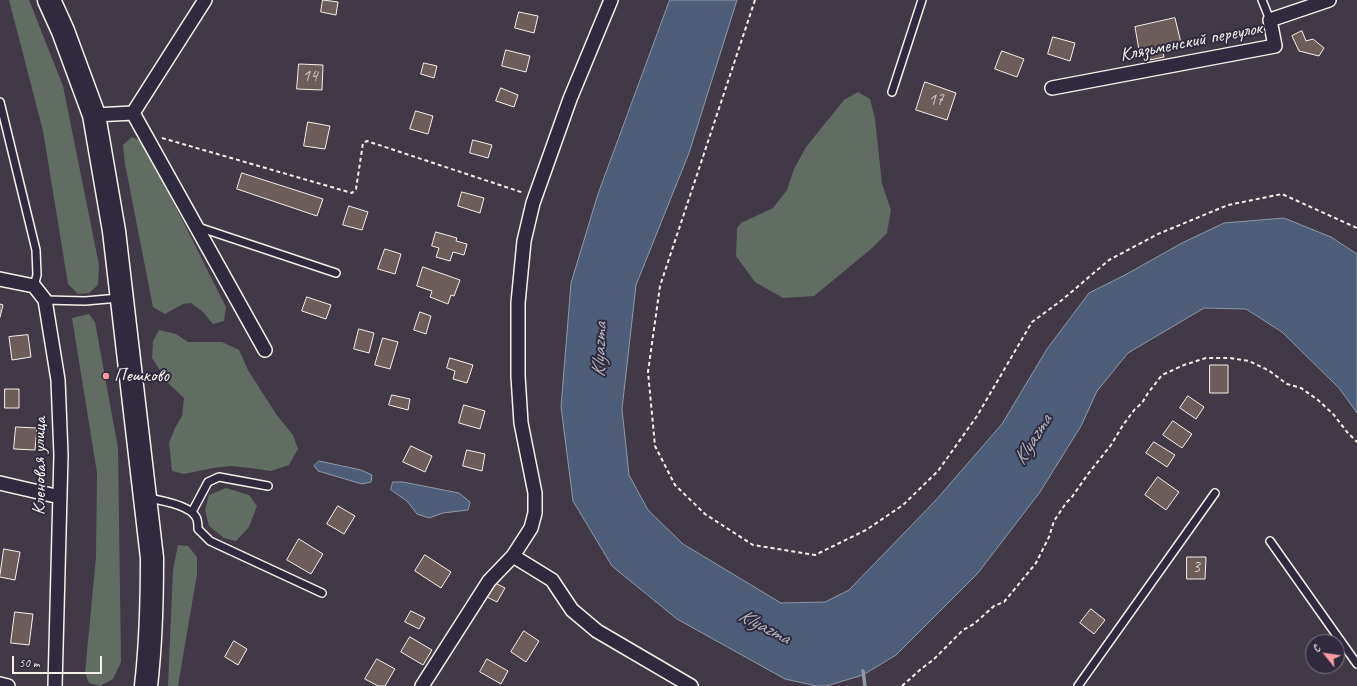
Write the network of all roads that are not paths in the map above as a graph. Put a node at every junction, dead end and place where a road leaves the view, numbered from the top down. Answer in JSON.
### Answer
{"nodes":[{"id":1,"x":49,"y":0,"type":"edge"},
{"id":2,"x":205,"y":0,"type":"edge"},
{"id":3,"x":611,"y":0,"type":"edge"},
{"id":4,"x":922,"y":0,"type":"edge"},
{"id":5,"x":1262,"y":0,"type":"edge"},
{"id":6,"x":1329,"y":0,"type":"edge"},
{"id":7,"x":1270,"y":20,"type":"junction"},
{"id":8,"x":1052,"y":88,"type":"dead end"},
{"id":9,"x":892,"y":92,"type":"dead end"},
{"id":10,"x":0,"y":102,"type":"edge"},
{"id":11,"x":133,"y":113,"type":"junction"},
{"id":12,"x":94,"y":115,"type":"junction"},
{"id":13,"x":196,"y":226,"type":"junction"},
{"id":14,"x":336,"y":273,"type":"dead end"},
{"id":15,"x":0,"y":279,"type":"edge"},
{"id":16,"x":34,"y":286,"type":"junction"},
{"id":17,"x":122,"y":297,"type":"junction"},
{"id":18,"x":45,"y":300,"type":"junction"},
{"id":19,"x":265,"y":350,"type":"dead end"},
{"id":20,"x":0,"y":483,"type":"edge"},
{"id":21,"x":268,"y":486,"type":"dead end"},
{"id":22,"x":1215,"y":493,"type":"dead end"},
{"id":23,"x":60,"y":497,"type":"junction"},
{"id":24,"x":145,"y":497,"type":"junction"},
{"id":25,"x":192,"y":512,"type":"junction"},
{"id":26,"x":1270,"y":541,"type":"dead end"},
{"id":27,"x":513,"y":556,"type":"junction"},
{"id":28,"x":322,"y":593,"type":"dead end"},
{"id":29,"x":1357,"y":664,"type":"edge"},
{"id":30,"x":0,"y":684,"type":"edge"},
{"id":31,"x":8,"y":686,"type":"edge"},
{"id":32,"x":55,"y":686,"type":"edge"},
{"id":33,"x":146,"y":686,"type":"edge"},
{"id":34,"x":422,"y":686,"type":"edge"},
{"id":35,"x":690,"y":686,"type":"edge"},
{"id":36,"x":1078,"y":686,"type":"edge"}],
"edges":[{"from":1,"to":12,"type":"highway"},
{"from":2,"to":11,"type":"street"},
{"from":3,"to":27,"type":"street"},
{"from":4,"to":9,"type":"lane"},
{"from":5,"to":7,"type":"lane"},
{"from":6,"to":7,"type":"street","name":"Клязьменский переулок"},
{"from":7,"to":8,"type":"street","name":"Клязьменский переулок"},
{"from":10,"to":16,"type":"lane"},
{"from":11,"to":12,"type":"street"},
{"from":11,"to":13,"type":"street"},
{"from":12,"to":17,"type":"highway"},
{"from":13,"to":14,"type":"lane"},
{"from":13,"to":19,"type":"street"},
{"from":15,"to":16,"type":"street"},
{"from":16,"to":18,"type":"street","name":"Кленовая улица"},
{"from":17,"to":18,"type":"lane"},
{"from":17,"to":24,"type":"highway"},
{"from":18,"to":23,"type":"street","name":"Кленовая улица"},
{"from":20,"to":23,"type":"street"},
{"from":21,"to":25,"type":"lane"},
{"from":22,"to":36,"type":"lane"},
{"from":23,"to":32,"type":"street","name":"Кленовая улица"},
{"from":24,"to":25,"type":"lane"},
{"from":24,"to":33,"type":"highway"},
{"from":25,"to":28,"type":"lane"},
{"from":26,"to":29,"type":"lane"},
{"from":27,"to":34,"type":"street"},
{"from":27,"to":35,"type":"street"},
{"from":30,"to":31,"type":"street"}]}
